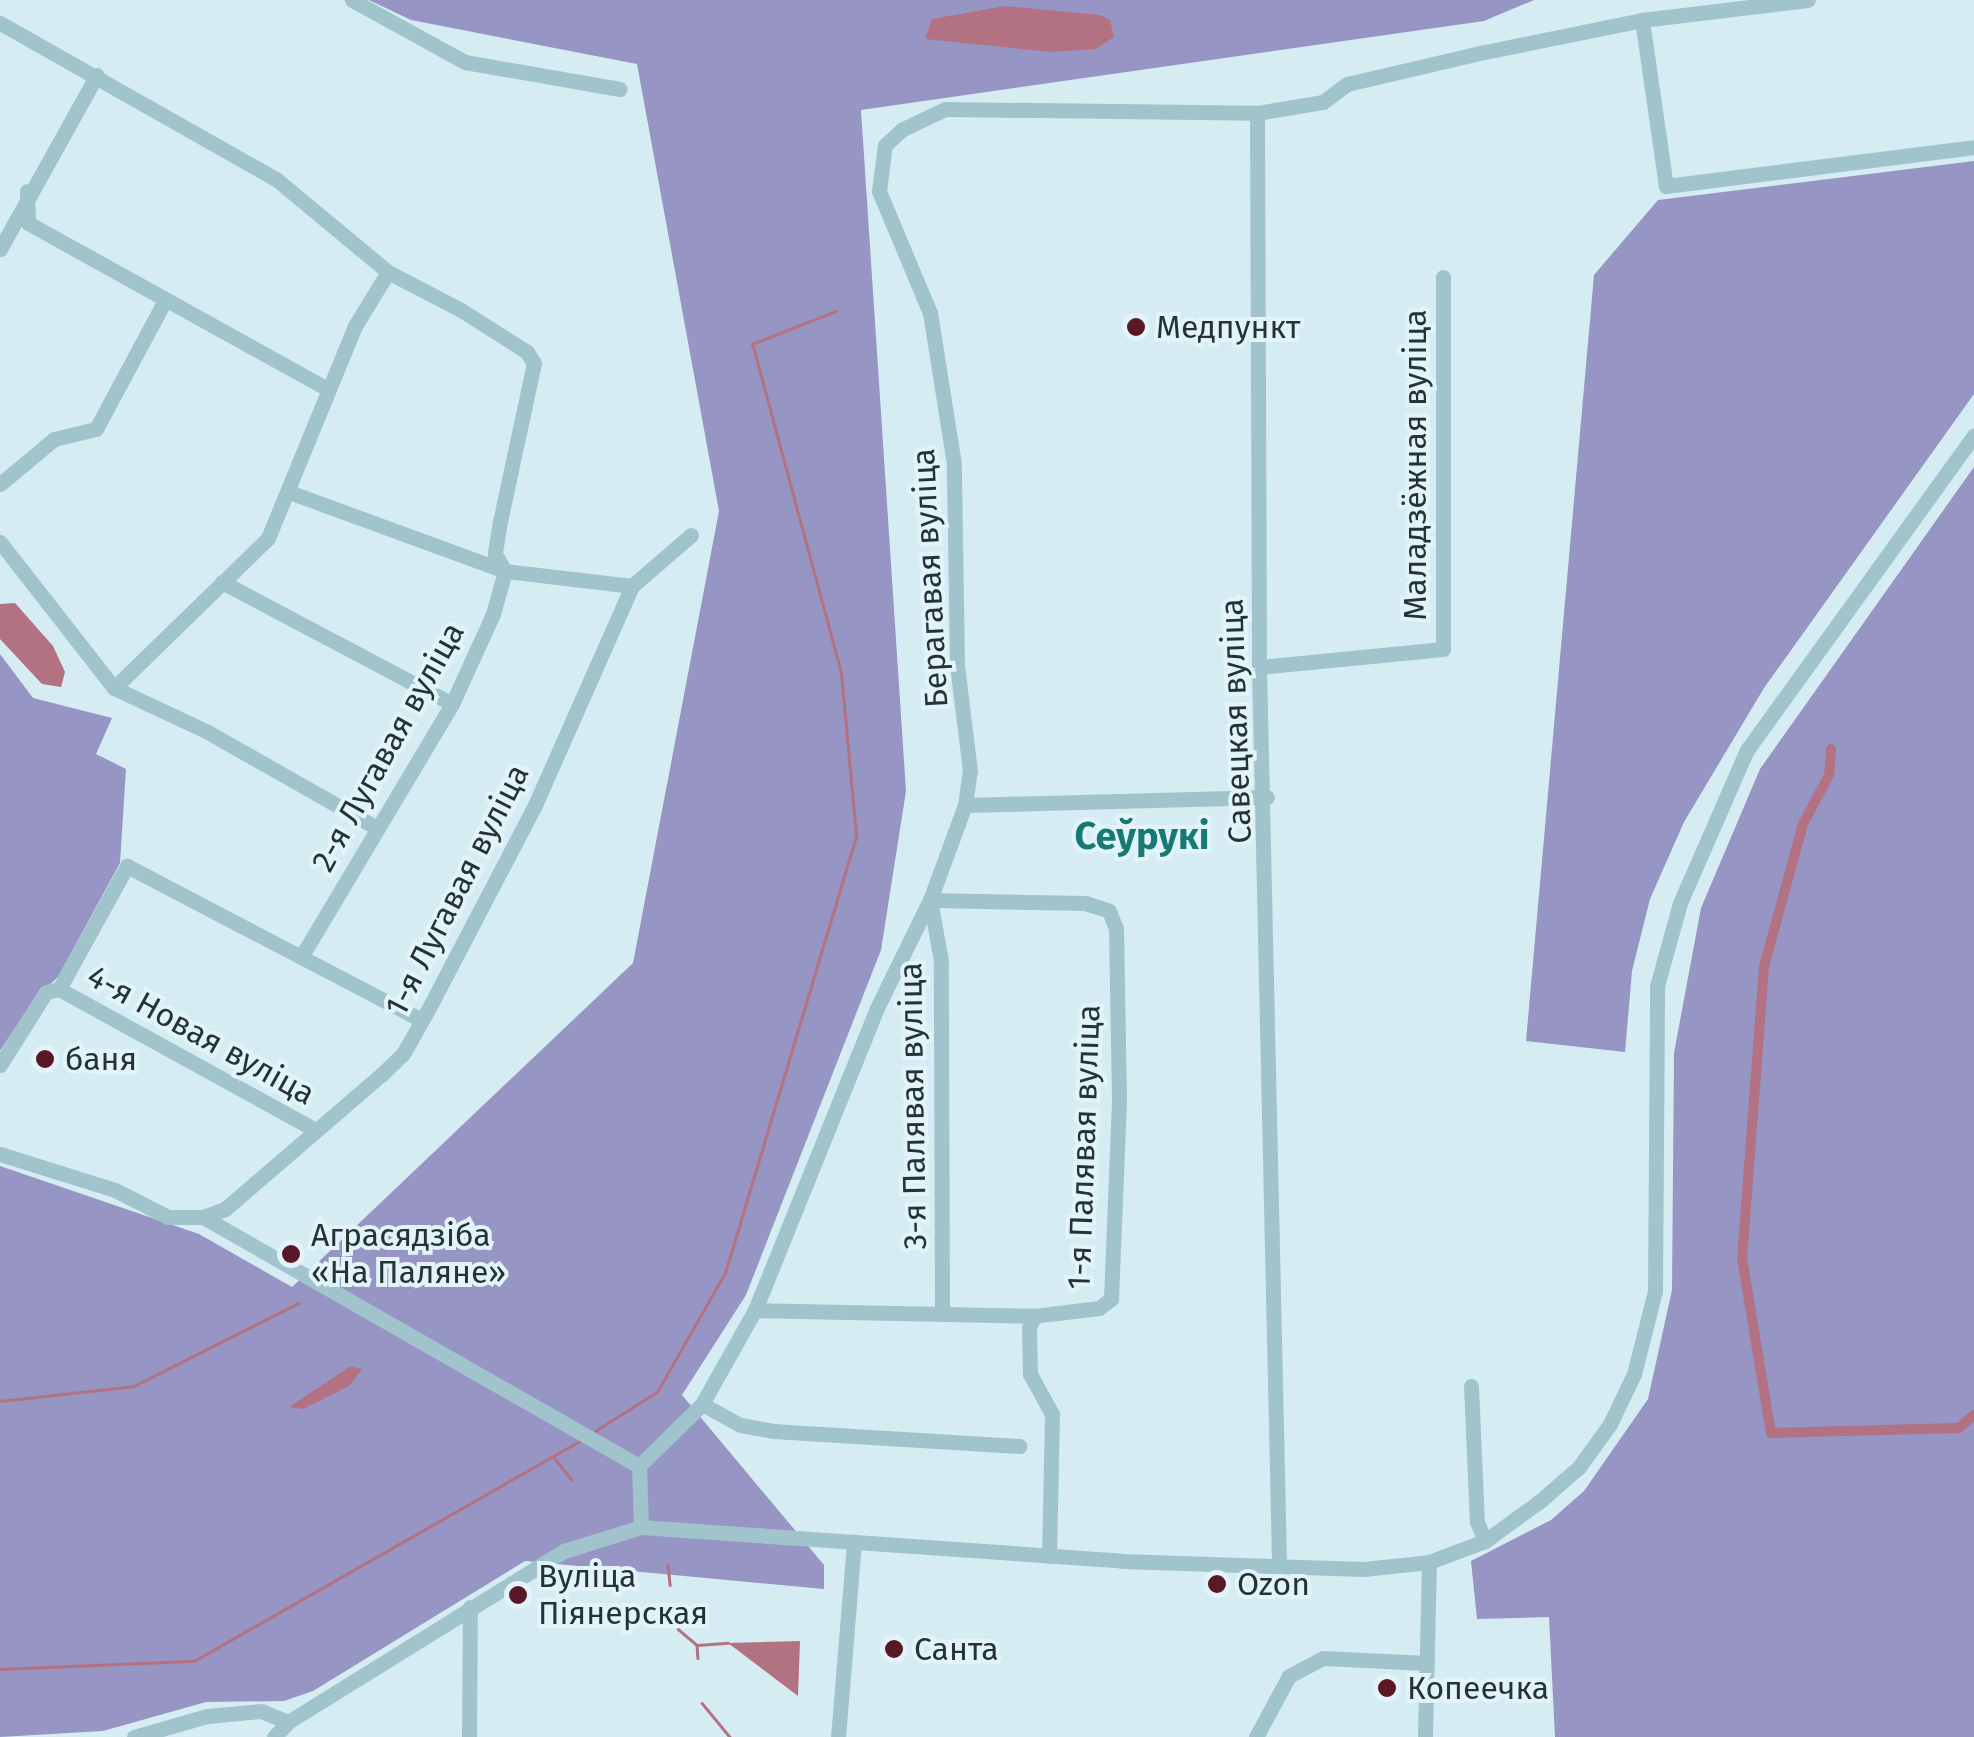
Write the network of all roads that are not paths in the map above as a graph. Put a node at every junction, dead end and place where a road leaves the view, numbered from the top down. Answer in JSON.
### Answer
{"nodes":[{"id":1,"x":352,"y":0,"type":"edge"},
{"id":2,"x":1808,"y":0,"type":"edge"},
{"id":3,"x":1642,"y":20,"type":"junction"},
{"id":4,"x":0,"y":23,"type":"edge"},
{"id":5,"x":97,"y":75,"type":"junction"},
{"id":6,"x":620,"y":89,"type":"dead end"},
{"id":7,"x":1257,"y":113,"type":"junction"},
{"id":8,"x":1974,"y":147,"type":"edge"},
{"id":9,"x":27,"y":191,"type":"junction"},
{"id":10,"x":0,"y":250,"type":"edge"},
{"id":11,"x":388,"y":272,"type":"junction"},
{"id":12,"x":1443,"y":277,"type":"dead end"},
{"id":13,"x":164,"y":302,"type":"junction"},
{"id":14,"x":328,"y":389,"type":"junction"},
{"id":15,"x":1974,"y":434,"type":"edge"},
{"id":16,"x":0,"y":484,"type":"edge"},
{"id":17,"x":289,"y":492,"type":"junction"},
{"id":18,"x":691,"y":535,"type":"dead end"},
{"id":19,"x":0,"y":542,"type":"edge"},
{"id":20,"x":505,"y":570,"type":"junction"},
{"id":21,"x":222,"y":582,"type":"junction"},
{"id":22,"x":632,"y":586,"type":"junction"},
{"id":23,"x":1260,"y":666,"type":"junction"},
{"id":24,"x":114,"y":688,"type":"junction"},
{"id":25,"x":452,"y":704,"type":"junction"},
{"id":26,"x":1267,"y":797,"type":"junction"},
{"id":27,"x":964,"y":805,"type":"junction"},
{"id":28,"x":375,"y":827,"type":"junction"},
{"id":29,"x":930,"y":900,"type":"junction"},
{"id":30,"x":302,"y":954,"type":"junction"},
{"id":31,"x":59,"y":989,"type":"junction"},
{"id":32,"x":421,"y":1020,"type":"junction"},
{"id":33,"x":0,"y":1064,"type":"edge"},
{"id":34,"x":316,"y":1130,"type":"junction"},
{"id":35,"x":0,"y":1154,"type":"edge"},
{"id":36,"x":203,"y":1216,"type":"junction"},
{"id":37,"x":755,"y":1310,"type":"junction"},
{"id":38,"x":942,"y":1312,"type":"junction"},
{"id":39,"x":1034,"y":1316,"type":"junction"},
{"id":40,"x":1471,"y":1386,"type":"dead end"},
{"id":41,"x":702,"y":1404,"type":"junction"},
{"id":42,"x":1020,"y":1446,"type":"dead end"},
{"id":43,"x":639,"y":1466,"type":"junction"},
{"id":44,"x":641,"y":1526,"type":"junction"},
{"id":45,"x":1485,"y":1541,"type":"junction"},
{"id":46,"x":854,"y":1542,"type":"junction"},
{"id":47,"x":1049,"y":1556,"type":"junction"},
{"id":48,"x":1429,"y":1562,"type":"junction"},
{"id":49,"x":1279,"y":1565,"type":"junction"},
{"id":50,"x":470,"y":1608,"type":"junction"},
{"id":51,"x":1427,"y":1663,"type":"junction"},
{"id":52,"x":288,"y":1722,"type":"junction"},
{"id":53,"x":1256,"y":1735,"type":"edge"},
{"id":54,"x":134,"y":1737,"type":"edge"},
{"id":55,"x":274,"y":1737,"type":"edge"},
{"id":56,"x":468,"y":1737,"type":"edge"},
{"id":57,"x":838,"y":1737,"type":"edge"},
{"id":58,"x":1425,"y":1737,"type":"edge"}],
"edges":[{"from":1,"to":6,"type":"street"},
{"from":2,"to":3,"type":"street"},
{"from":3,"to":7,"type":"street"},
{"from":3,"to":8,"type":"street"},
{"from":4,"to":5,"type":"street","name":"2-я Лугавая вуліца"},
{"from":5,"to":9,"type":"street"},
{"from":5,"to":11,"type":"street","name":"2-я Лугавая вуліца"},
{"from":7,"to":23,"type":"street","name":"Савецкая вуліца"},
{"from":7,"to":27,"type":"street","name":"Берагавая вуліца"},
{"from":9,"to":10,"type":"street"},
{"from":9,"to":13,"type":"street"},
{"from":11,"to":14,"type":"street"},
{"from":11,"to":20,"type":"street","name":"2-я Лугавая вуліца"},
{"from":12,"to":23,"type":"street","name":"Маладзёжная вуліца"},
{"from":13,"to":14,"type":"street"},
{"from":13,"to":16,"type":"street"},
{"from":14,"to":17,"type":"street"},
{"from":15,"to":45,"type":"street"},
{"from":17,"to":20,"type":"street"},
{"from":17,"to":21,"type":"street"},
{"from":18,"to":22,"type":"street","name":"1-я Лугавая вуліца"},
{"from":19,"to":24,"type":"street"},
{"from":20,"to":22,"type":"street"},
{"from":20,"to":25,"type":"street","name":"2-я Лугавая вуліца"},
{"from":21,"to":24,"type":"street"},
{"from":21,"to":25,"type":"street"},
{"from":22,"to":32,"type":"street","name":"1-я Лугавая вуліца"},
{"from":23,"to":26,"type":"street","name":"Савецкая вуліца"},
{"from":24,"to":28,"type":"street"},
{"from":25,"to":28,"type":"street","name":"2-я Лугавая вуліца"},
{"from":26,"to":27,"type":"street"},
{"from":26,"to":49,"type":"street","name":"Савецкая вуліца"},
{"from":27,"to":29,"type":"street"},
{"from":28,"to":30,"type":"street","name":"2-я Лугавая вуліца"},
{"from":29,"to":37,"type":"street"},
{"from":29,"to":38,"type":"street","name":"3-я Палявая вуліца"},
{"from":29,"to":39,"type":"street","name":"1-я Палявая вуліца"},
{"from":30,"to":31,"type":"street"},
{"from":30,"to":32,"type":"street"},
{"from":31,"to":33,"type":"street"},
{"from":31,"to":34,"type":"street","name":"4-я Новая вуліца"},
{"from":32,"to":34,"type":"street","name":"1-я Лугавая вуліца"},
{"from":34,"to":36,"type":"street","name":"1-я Лугавая вуліца"},
{"from":35,"to":36,"type":"street"},
{"from":36,"to":43,"type":"street"},
{"from":37,"to":38,"type":"street"},
{"from":37,"to":41,"type":"street"},
{"from":38,"to":39,"type":"street"},
{"from":39,"to":47,"type":"street","name":"1-я Палявая вуліца"},
{"from":40,"to":45,"type":"street"},
{"from":41,"to":42,"type":"street"},
{"from":41,"to":43,"type":"street"},
{"from":43,"to":44,"type":"street"},
{"from":44,"to":46,"type":"street"},
{"from":44,"to":50,"type":"street"},
{"from":45,"to":48,"type":"street"},
{"from":46,"to":47,"type":"street"},
{"from":46,"to":57,"type":"street"},
{"from":47,"to":49,"type":"street"},
{"from":48,"to":49,"type":"street"},
{"from":48,"to":51,"type":"street"},
{"from":50,"to":52,"type":"street"},
{"from":50,"to":56,"type":"street"},
{"from":51,"to":53,"type":"street"},
{"from":51,"to":58,"type":"street"},
{"from":52,"to":54,"type":"street"},
{"from":52,"to":55,"type":"street"}]}
